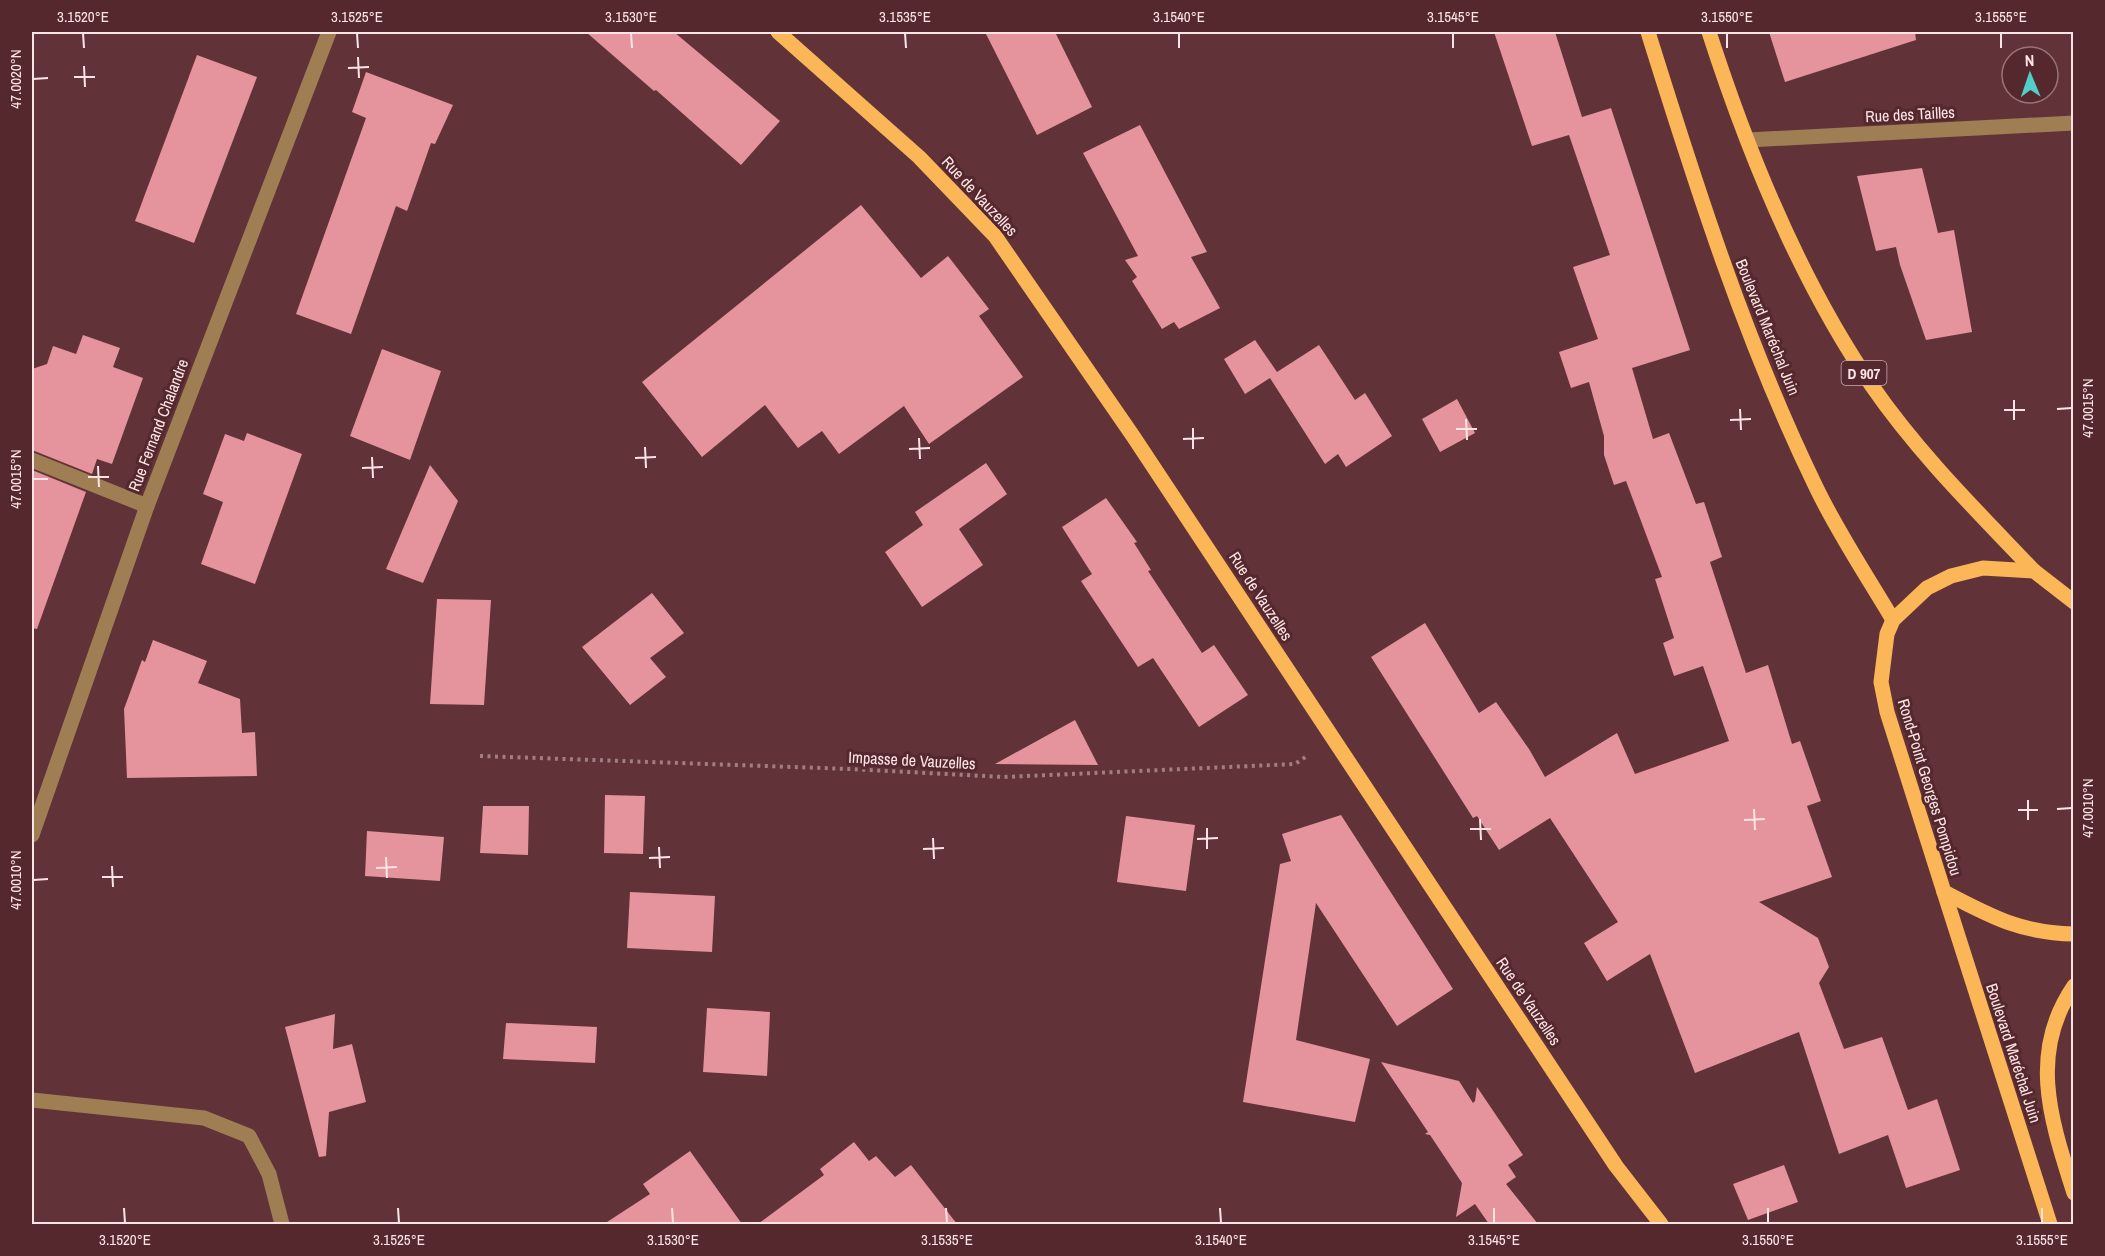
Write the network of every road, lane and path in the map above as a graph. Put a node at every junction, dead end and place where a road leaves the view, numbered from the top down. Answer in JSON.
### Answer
{"nodes":[{"id":1,"x":329,"y":32,"type":"edge"},
{"id":2,"x":778,"y":32,"type":"edge"},
{"id":3,"x":1648,"y":32,"type":"edge"},
{"id":4,"x":1709,"y":32,"type":"edge"},
{"id":5,"x":2073,"y":123,"type":"edge"},
{"id":6,"x":1748,"y":140,"type":"junction"},
{"id":7,"x":32,"y":460,"type":"edge"},
{"id":8,"x":147,"y":506,"type":"junction"},
{"id":9,"x":2034,"y":571,"type":"junction"},
{"id":10,"x":2073,"y":602,"type":"edge"},
{"id":11,"x":1893,"y":620,"type":"junction"},
{"id":12,"x":1332,"y":736,"type":"junction"},
{"id":13,"x":480,"y":756,"type":"dead end"},
{"id":14,"x":32,"y":836,"type":"edge"},
{"id":15,"x":1944,"y":892,"type":"junction"},
{"id":16,"x":2073,"y":934,"type":"edge"},
{"id":17,"x":2073,"y":986,"type":"edge"},
{"id":18,"x":32,"y":1100,"type":"edge"},
{"id":19,"x":2073,"y":1193,"type":"edge"},
{"id":20,"x":282,"y":1224,"type":"edge"},
{"id":21,"x":1661,"y":1224,"type":"edge"},
{"id":22,"x":2050,"y":1224,"type":"edge"}],
"edges":[{"from":1,"to":8,"type":"street","name":"Rue Fernand Chalandre"},
{"from":2,"to":12,"type":"main road","name":"Rue de Vauzelles"},
{"from":3,"to":11,"type":"main road","name":"Boulevard Maréchal Juin"},
{"from":4,"to":6,"type":"main road","number":"D 907"},
{"from":5,"to":6,"type":"street","name":"Rue des Tailles"},
{"from":6,"to":9,"type":"main road","number":"D 907"},
{"from":7,"to":8,"type":"street"},
{"from":8,"to":14,"type":"street","name":"Rue Fernand Chalandre"},
{"from":9,"to":10,"type":"main road"},
{"from":9,"to":11,"type":"main road"},
{"from":11,"to":15,"type":"main road","name":"Rond-Point Georges Pompidou"},
{"from":12,"to":13,"type":"path","name":"Impasse de Vauzelles"},
{"from":12,"to":21,"type":"main road","name":"Rue de Vauzelles"},
{"from":15,"to":16,"type":"main road","name":"Rond-Point Georges Pompidou"},
{"from":15,"to":22,"type":"main road","name":"Boulevard Maréchal Juin"},
{"from":17,"to":19,"type":"main road","name":"Boulevard Maréchal Juin"},
{"from":18,"to":20,"type":"street"}]}
